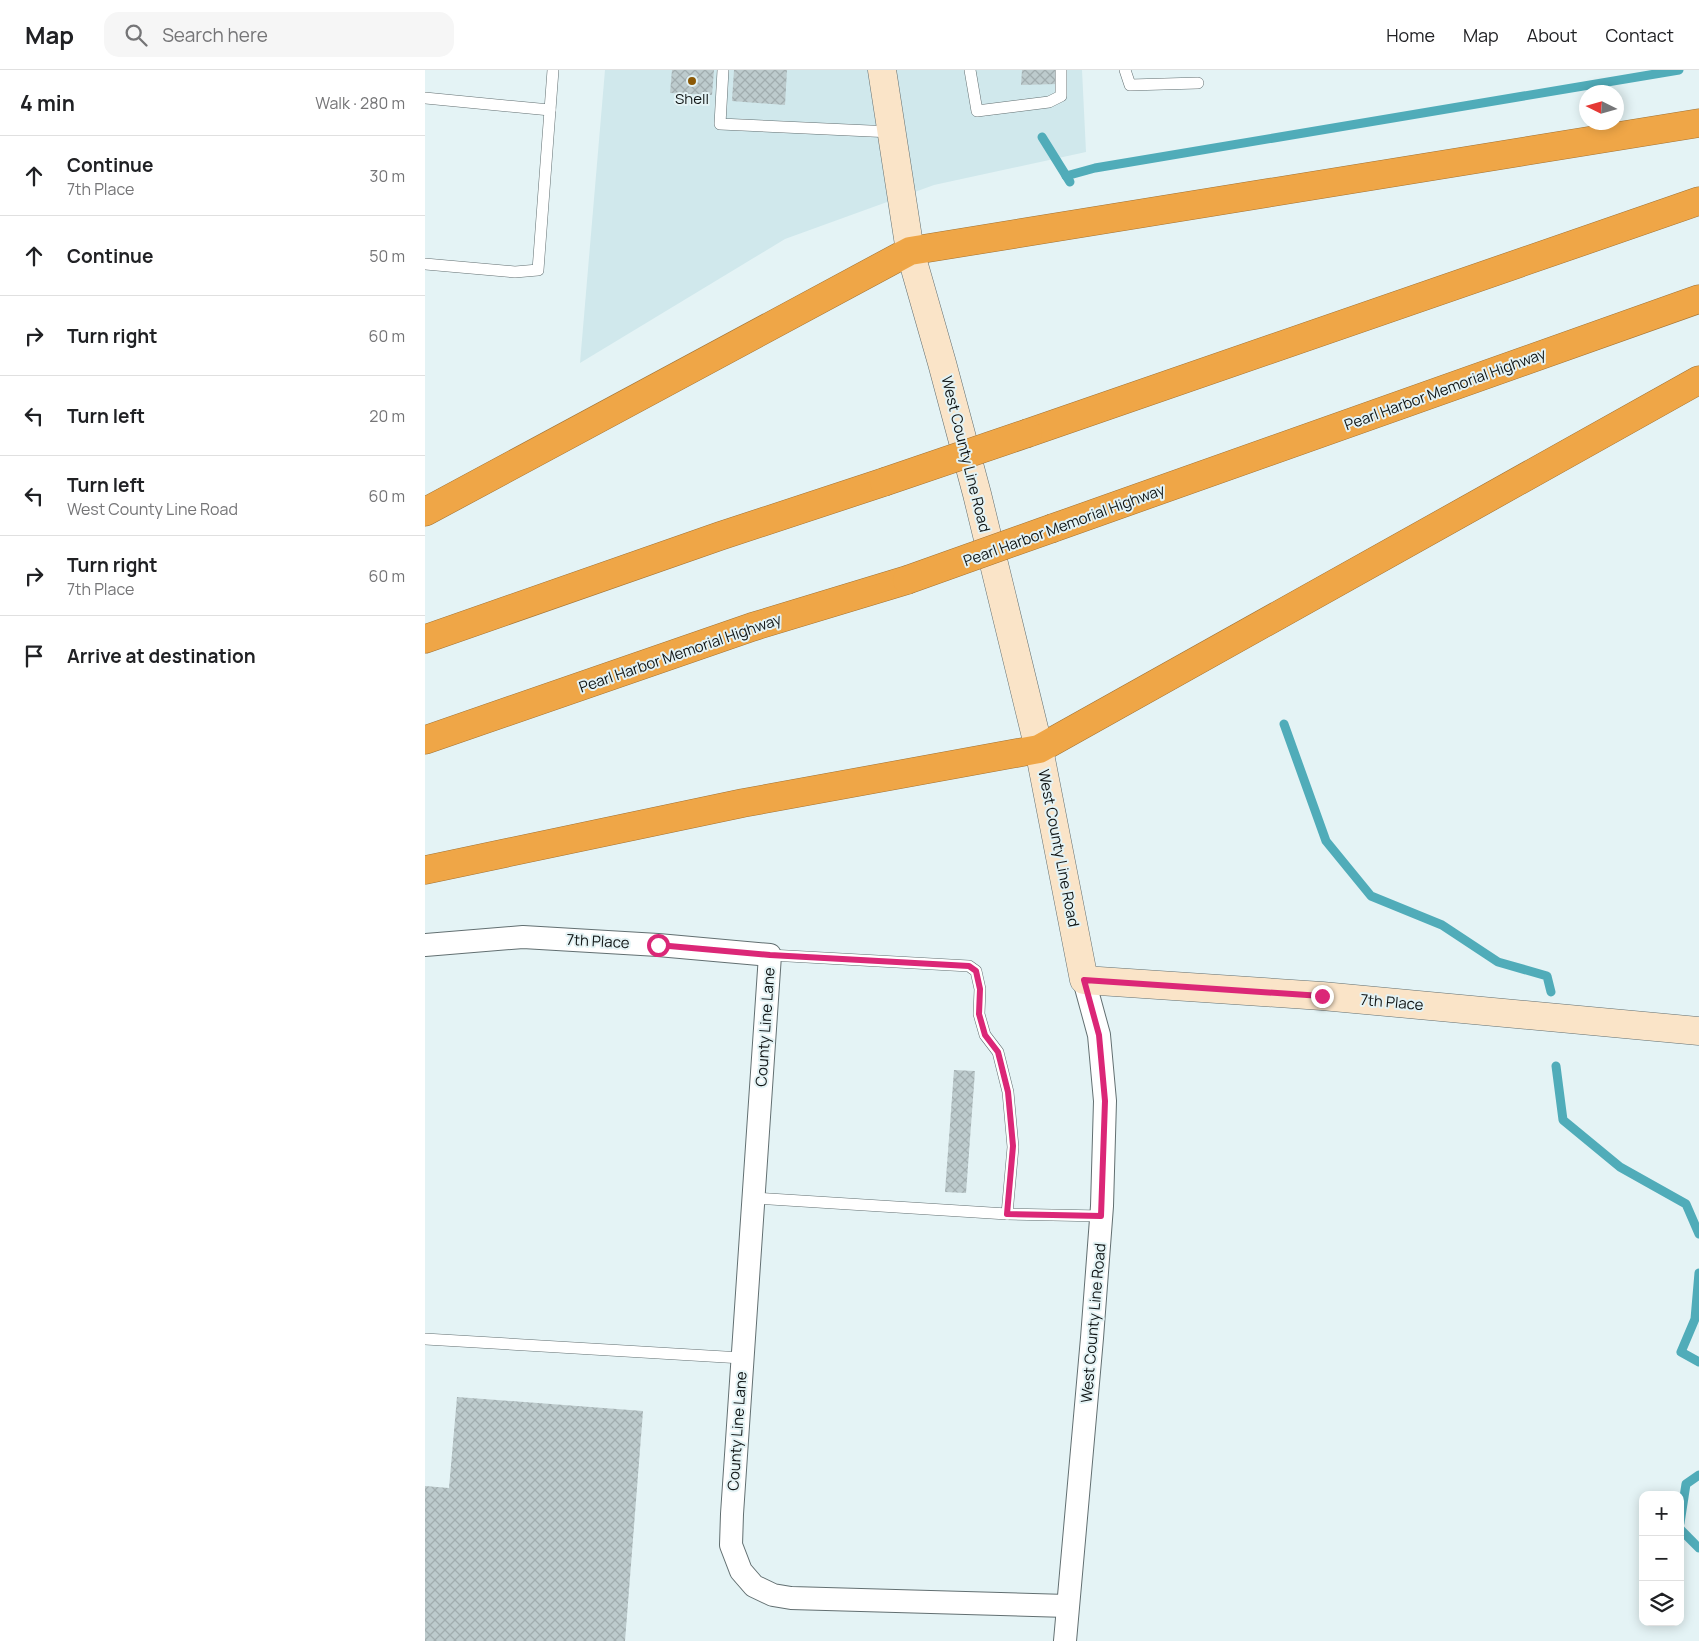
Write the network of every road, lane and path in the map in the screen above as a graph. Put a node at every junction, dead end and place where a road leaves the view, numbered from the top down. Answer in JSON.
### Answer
{"nodes":[{"id":1,"x":553,"y":70,"type":"edge"},
{"id":2,"x":723,"y":70,"type":"edge"},
{"id":3,"x":882,"y":70,"type":"edge"},
{"id":4,"x":971,"y":70,"type":"edge"},
{"id":5,"x":1061,"y":70,"type":"edge"},
{"id":6,"x":1125,"y":70,"type":"edge"},
{"id":7,"x":1197,"y":82,"type":"dead end"},
{"id":8,"x":425,"y":98,"type":"edge"},
{"id":9,"x":550,"y":110,"type":"junction"},
{"id":10,"x":1699,"y":123,"type":"edge"},
{"id":11,"x":892,"y":132,"type":"junction"},
{"id":12,"x":1699,"y":201,"type":"edge"},
{"id":13,"x":910,"y":251,"type":"junction"},
{"id":14,"x":425,"y":264,"type":"edge"},
{"id":15,"x":1699,"y":299,"type":"edge"},
{"id":16,"x":1699,"y":380,"type":"edge"},
{"id":17,"x":425,"y":512,"type":"edge"},
{"id":18,"x":425,"y":639,"type":"edge"},
{"id":19,"x":425,"y":740,"type":"edge"},
{"id":20,"x":1039,"y":749,"type":"junction"},
{"id":21,"x":425,"y":870,"type":"edge"},
{"id":22,"x":425,"y":944,"type":"edge"},
{"id":23,"x":770,"y":955,"type":"junction"},
{"id":24,"x":1084,"y":980,"type":"junction"},
{"id":25,"x":1699,"y":1031,"type":"edge"},
{"id":26,"x":753,"y":1198,"type":"junction"},
{"id":27,"x":1007,"y":1214,"type":"junction"},
{"id":28,"x":1101,"y":1216,"type":"junction"},
{"id":29,"x":425,"y":1339,"type":"edge"},
{"id":30,"x":742,"y":1358,"type":"junction"},
{"id":31,"x":1067,"y":1606,"type":"junction"},
{"id":32,"x":1065,"y":1641,"type":"edge"}],
"edges":[{"from":1,"to":9,"type":"lane"},
{"from":2,"to":11,"type":"lane"},
{"from":3,"to":11,"type":"street","name":"West County Line Road"},
{"from":4,"to":5,"type":"lane"},
{"from":6,"to":7,"type":"lane"},
{"from":8,"to":9,"type":"lane"},
{"from":9,"to":14,"type":"lane"},
{"from":10,"to":13,"type":"highway"},
{"from":11,"to":13,"type":"street","name":"West County Line Road"},
{"from":12,"to":18,"type":"highway","bridge":true},
{"from":13,"to":17,"type":"highway"},
{"from":13,"to":20,"type":"street","name":"West County Line Road"},
{"from":15,"to":19,"type":"highway","name":"Pearl Harbor Memorial Highway","bridge":true},
{"from":16,"to":20,"type":"highway"},
{"from":20,"to":21,"type":"highway"},
{"from":20,"to":24,"type":"street","name":"West County Line Road"},
{"from":22,"to":23,"type":"street","name":"7th Place"},
{"from":23,"to":26,"type":"street","name":"County Line Lane"},
{"from":23,"to":27,"type":"lane"},
{"from":24,"to":25,"type":"street","name":"7th Place"},
{"from":24,"to":28,"type":"street","name":"West County Line Road"},
{"from":26,"to":27,"type":"lane"},
{"from":26,"to":30,"type":"street","name":"County Line Lane"},
{"from":27,"to":28,"type":"lane"},
{"from":28,"to":31,"type":"street","name":"West County Line Road"},
{"from":29,"to":30,"type":"lane"},
{"from":30,"to":31,"type":"street","name":"County Line Lane"},
{"from":31,"to":32,"type":"street","name":"West County Line Road"}]}
